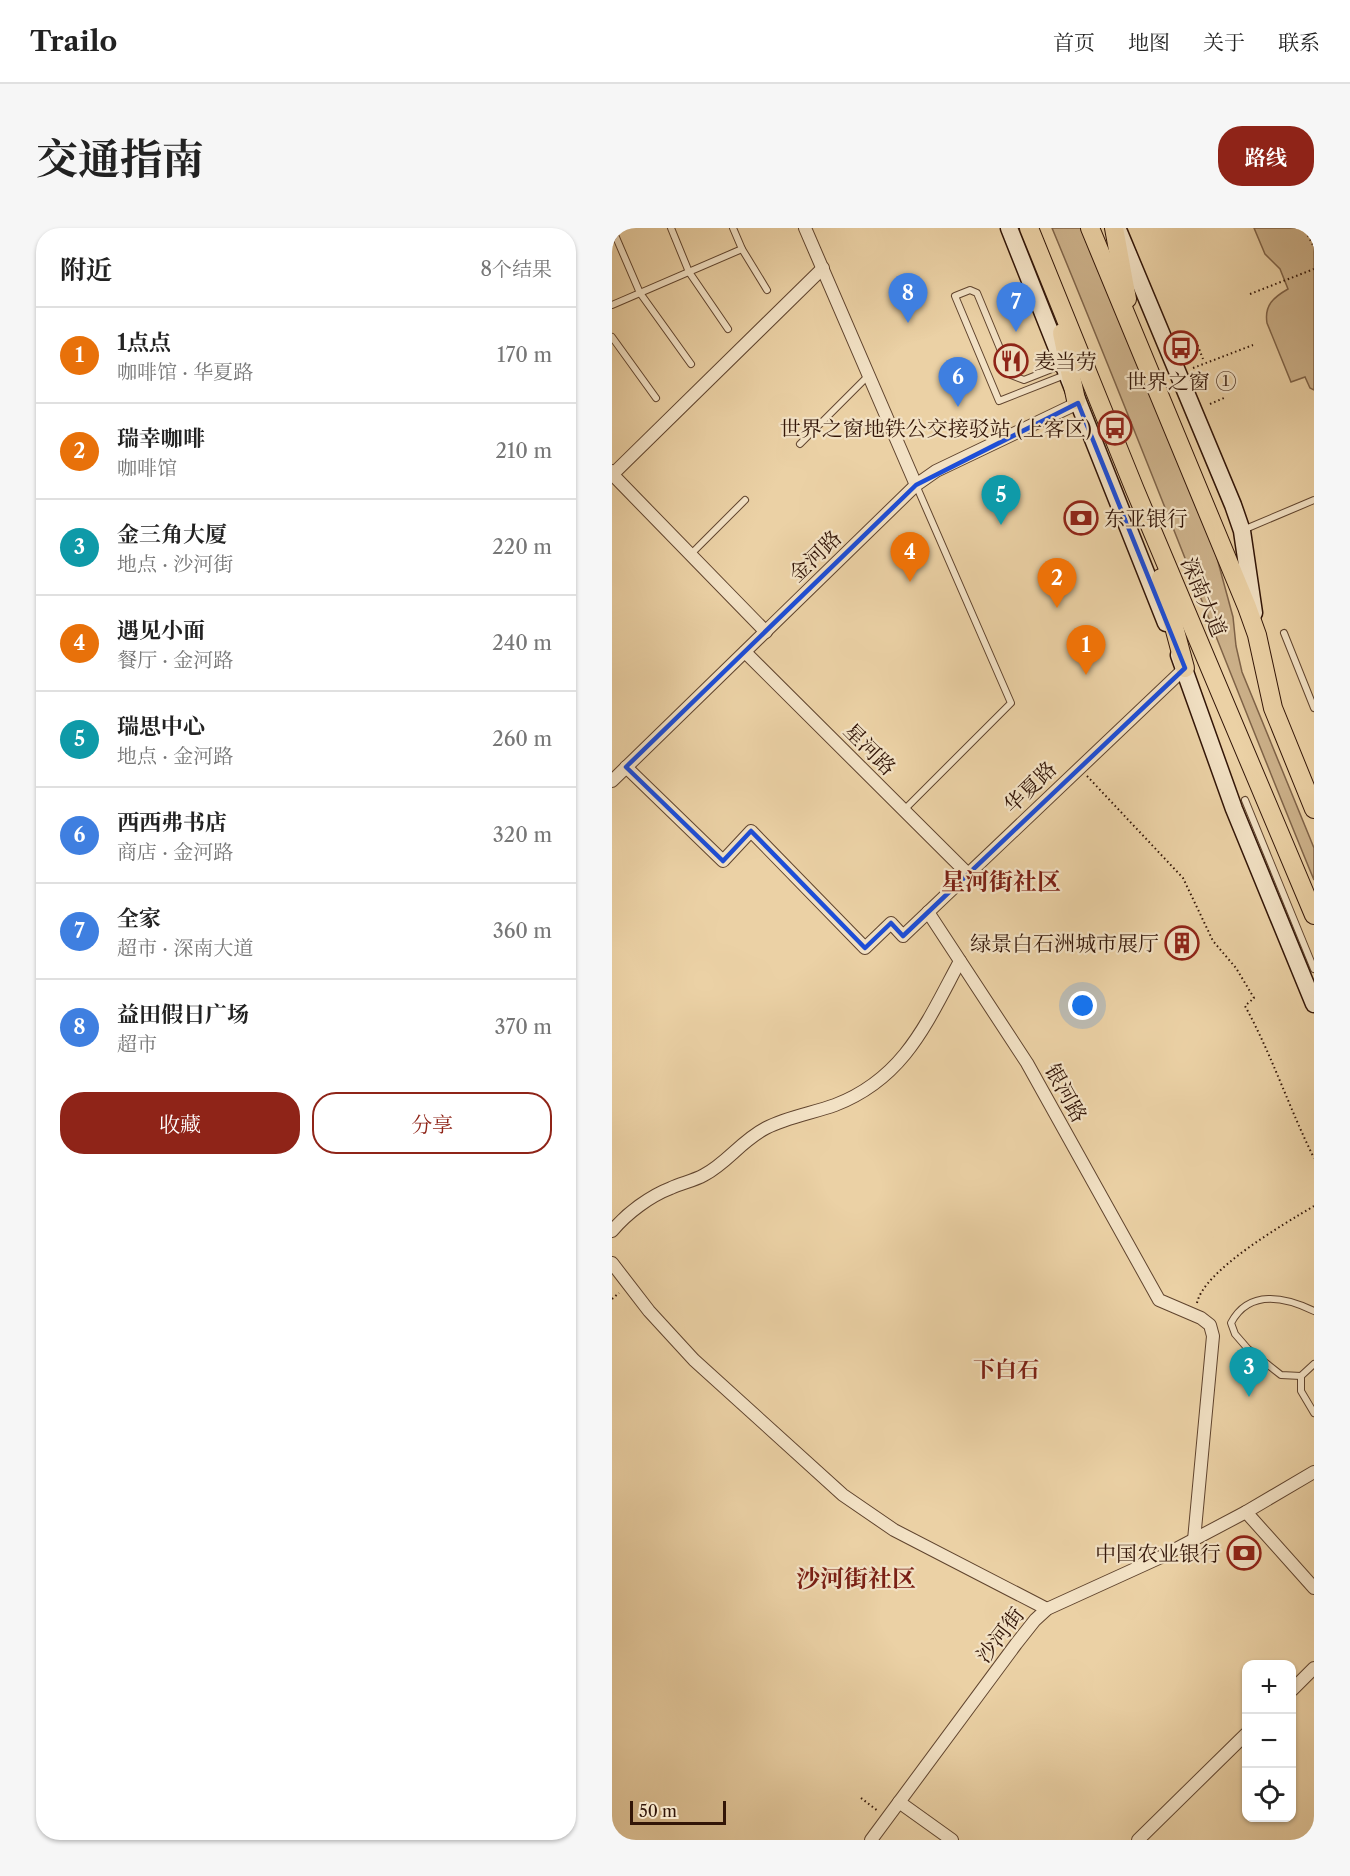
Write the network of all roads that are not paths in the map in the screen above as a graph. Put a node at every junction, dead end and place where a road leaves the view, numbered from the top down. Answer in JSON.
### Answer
{"nodes":[{"id":1,"x":612,"y":228,"type":"edge"},
{"id":2,"x":671,"y":228,"type":"edge"},
{"id":3,"x":733,"y":228,"type":"edge"},
{"id":4,"x":805,"y":228,"type":"edge"},
{"id":5,"x":1009,"y":228,"type":"edge"},
{"id":6,"x":1029,"y":228,"type":"edge"},
{"id":7,"x":1090,"y":228,"type":"edge"},
{"id":8,"x":1116,"y":228,"type":"edge"},
{"id":9,"x":742,"y":249,"type":"junction"},
{"id":10,"x":823,"y":268,"type":"junction"},
{"id":11,"x":689,"y":272,"type":"junction"},
{"id":12,"x":1053,"y":287,"type":"junction"},
{"id":13,"x":767,"y":290,"type":"dead end"},
{"id":14,"x":640,"y":293,"type":"junction"},
{"id":15,"x":612,"y":305,"type":"edge"},
{"id":16,"x":728,"y":329,"type":"dead end"},
{"id":17,"x":1134,"y":336,"type":"junction"},
{"id":18,"x":612,"y":337,"type":"edge"},
{"id":19,"x":691,"y":364,"type":"dead end"},
{"id":20,"x":1065,"y":369,"type":"junction"},
{"id":21,"x":868,"y":375,"type":"junction"},
{"id":22,"x":656,"y":398,"type":"dead end"},
{"id":23,"x":1077,"y":402,"type":"junction"},
{"id":24,"x":800,"y":444,"type":"dead end"},
{"id":25,"x":612,"y":473,"type":"edge"},
{"id":26,"x":916,"y":485,"type":"junction"},
{"id":27,"x":1135,"y":490,"type":"junction"},
{"id":28,"x":745,"y":500,"type":"dead end"},
{"id":29,"x":1314,"y":500,"type":"edge"},
{"id":30,"x":1242,"y":531,"type":"junction"},
{"id":31,"x":690,"y":554,"type":"junction"},
{"id":32,"x":766,"y":632,"type":"junction"},
{"id":33,"x":1284,"y":633,"type":"dead end"},
{"id":34,"x":1257,"y":634,"type":"junction"},
{"id":35,"x":745,"y":652,"type":"junction"},
{"id":36,"x":1185,"y":668,"type":"junction"},
{"id":37,"x":1314,"y":708,"type":"edge"},
{"id":38,"x":626,"y":767,"type":"junction"},
{"id":39,"x":612,"y":781,"type":"edge"},
{"id":40,"x":1245,"y":800,"type":"dead end"},
{"id":41,"x":1314,"y":809,"type":"edge"},
{"id":42,"x":904,"y":810,"type":"junction"},
{"id":43,"x":968,"y":874,"type":"junction"},
{"id":44,"x":928,"y":912,"type":"junction"},
{"id":45,"x":1314,"y":915,"type":"edge"},
{"id":46,"x":960,"y":961,"type":"junction"},
{"id":47,"x":1314,"y":969,"type":"edge"},
{"id":48,"x":1314,"y":1004,"type":"edge"},
{"id":49,"x":612,"y":1231,"type":"edge"},
{"id":50,"x":612,"y":1263,"type":"edge"},
{"id":51,"x":1314,"y":1311,"type":"edge"},
{"id":52,"x":1314,"y":1364,"type":"edge"},
{"id":53,"x":1301,"y":1376,"type":"junction"},
{"id":54,"x":1314,"y":1413,"type":"edge"},
{"id":55,"x":1314,"y":1472,"type":"edge"},
{"id":56,"x":1246,"y":1512,"type":"junction"},
{"id":57,"x":1194,"y":1540,"type":"junction"},
{"id":58,"x":1314,"y":1588,"type":"edge"},
{"id":59,"x":1047,"y":1609,"type":"junction"},
{"id":60,"x":1314,"y":1668,"type":"edge"},
{"id":61,"x":1296,"y":1686,"type":"edge"},
{"id":62,"x":1242,"y":1738,"type":"edge"},
{"id":63,"x":899,"y":1802,"type":"junction"},
{"id":64,"x":871,"y":1840,"type":"edge"},
{"id":65,"x":952,"y":1840,"type":"edge"},
{"id":66,"x":1138,"y":1840,"type":"edge"}],
"edges":[{"from":1,"to":14,"type":"lane"},
{"from":2,"to":11,"type":"lane"},
{"from":3,"to":9,"type":"lane"},
{"from":4,"to":10,"type":"street"},
{"from":5,"to":20,"type":"main road"},
{"from":6,"to":12,"type":"main road","name":"深南大道"},
{"from":7,"to":17,"type":"main road","name":"深南大道"},
{"from":8,"to":17,"type":"main road"},
{"from":8,"to":30,"type":"main road"},
{"from":9,"to":11,"type":"lane"},
{"from":9,"to":13,"type":"lane"},
{"from":10,"to":21,"type":"street"},
{"from":10,"to":25,"type":"street"},
{"from":11,"to":14,"type":"lane"},
{"from":11,"to":16,"type":"lane"},
{"from":12,"to":23,"type":"main road"},
{"from":12,"to":27,"type":"main road","name":"深南大道"},
{"from":14,"to":15,"type":"lane"},
{"from":14,"to":19,"type":"lane"},
{"from":17,"to":34,"type":"main road","name":"深南大道"},
{"from":18,"to":22,"type":"lane"},
{"from":20,"to":20,"type":"lane"},
{"from":20,"to":23,"type":"main road"},
{"from":21,"to":24,"type":"lane"},
{"from":21,"to":26,"type":"street"},
{"from":23,"to":26,"type":"street","name":"金河路"},
{"from":23,"to":36,"type":"main road"},
{"from":25,"to":31,"type":"street"},
{"from":26,"to":32,"type":"street","name":"金河路"},
{"from":26,"to":42,"type":"lane"},
{"from":27,"to":36,"type":"main road"},
{"from":27,"to":45,"type":"main road","name":"深南大道"},
{"from":28,"to":31,"type":"lane"},
{"from":29,"to":30,"type":"lane"},
{"from":30,"to":34,"type":"main road"},
{"from":31,"to":32,"type":"street"},
{"from":32,"to":35,"type":"street","name":"金河路"},
{"from":33,"to":37,"type":"lane"},
{"from":34,"to":41,"type":"main road","name":"深南大道"},
{"from":35,"to":38,"type":"street","name":"金河路"},
{"from":35,"to":42,"type":"street","name":"星河路"},
{"from":36,"to":43,"type":"street","name":"华夏路"},
{"from":36,"to":48,"type":"main road"},
{"from":38,"to":39,"type":"street","name":"金河路"},
{"from":38,"to":44,"type":"street","name":"华夏路"},
{"from":40,"to":47,"type":"lane"},
{"from":42,"to":43,"type":"street","name":"星河路"},
{"from":43,"to":44,"type":"street","name":"华夏路"},
{"from":44,"to":46,"type":"street","name":"银河路"},
{"from":46,"to":49,"type":"street"},
{"from":46,"to":57,"type":"street","name":"银河路"},
{"from":50,"to":59,"type":"street"},
{"from":51,"to":53,"type":"lane"},
{"from":52,"to":53,"type":"lane"},
{"from":53,"to":54,"type":"lane"},
{"from":55,"to":56,"type":"street","name":"沙河街"},
{"from":56,"to":57,"type":"street","name":"沙河街"},
{"from":56,"to":58,"type":"street"},
{"from":57,"to":59,"type":"street","name":"沙河街"},
{"from":59,"to":63,"type":"street","name":"沙河街"},
{"from":60,"to":61,"type":"street"},
{"from":62,"to":66,"type":"street"},
{"from":63,"to":64,"type":"street","name":"沙河街"},
{"from":63,"to":65,"type":"street"}]}
